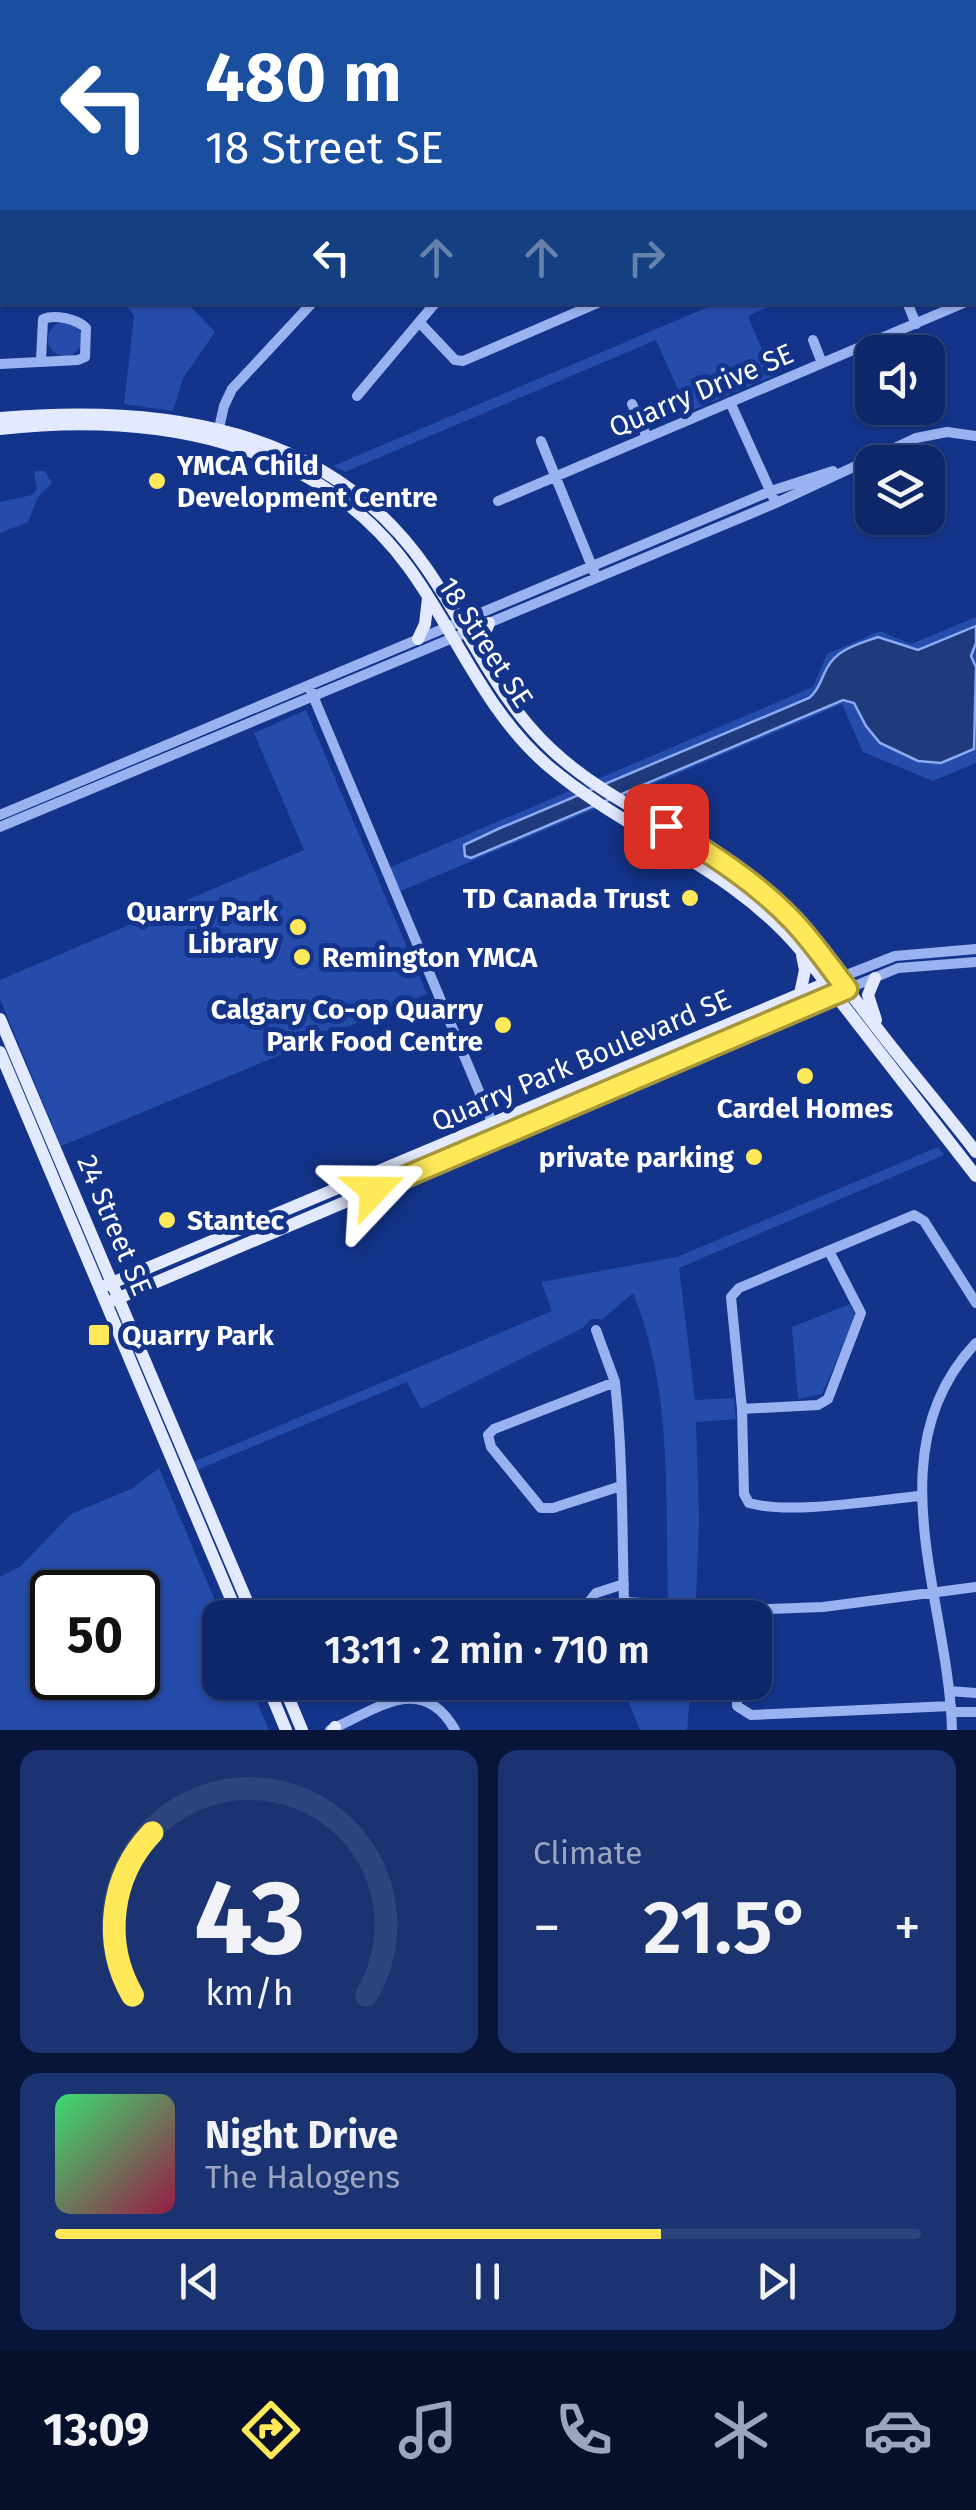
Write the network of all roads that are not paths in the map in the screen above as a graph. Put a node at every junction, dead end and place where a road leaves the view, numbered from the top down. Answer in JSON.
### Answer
{"nodes":[{"id":1,"x":310,"y":305,"type":"edge"},
{"id":2,"x":434,"y":305,"type":"edge"},
{"id":3,"x":593,"y":305,"type":"edge"},
{"id":4,"x":907,"y":305,"type":"edge"},
{"id":5,"x":959,"y":305,"type":"edge"},
{"id":6,"x":421,"y":324,"type":"junction"},
{"id":7,"x":916,"y":324,"type":"junction"},
{"id":8,"x":812,"y":340,"type":"dead end"},
{"id":9,"x":41,"y":360,"type":"junction"},
{"id":10,"x":822,"y":363,"type":"junction"},
{"id":11,"x":0,"y":364,"type":"edge"},
{"id":12,"x":357,"y":396,"type":"dead end"},
{"id":13,"x":730,"y":402,"type":"junction"},
{"id":14,"x":632,"y":404,"type":"dead end"},
{"id":15,"x":0,"y":418,"type":"edge"},
{"id":16,"x":0,"y":429,"type":"edge"},
{"id":17,"x":218,"y":434,"type":"junction"},
{"id":18,"x":976,"y":436,"type":"edge"},
{"id":19,"x":647,"y":437,"type":"junction"},
{"id":20,"x":541,"y":441,"type":"dead end"},
{"id":21,"x":853,"y":465,"type":"junction"},
{"id":22,"x":555,"y":476,"type":"junction"},
{"id":23,"x":770,"y":491,"type":"junction"},
{"id":24,"x":498,"y":501,"type":"dead end"},
{"id":25,"x":776,"y":503,"type":"junction"},
{"id":26,"x":595,"y":573,"type":"junction"},
{"id":27,"x":428,"y":598,"type":"junction"},
{"id":28,"x":489,"y":623,"type":"junction"},
{"id":29,"x":456,"y":630,"type":"junction"},
{"id":30,"x":418,"y":639,"type":"junction"},
{"id":31,"x":484,"y":663,"type":"junction"},
{"id":32,"x":311,"y":690,"type":"junction"},
{"id":33,"x":156,"y":755,"type":"junction"},
{"id":34,"x":0,"y":815,"type":"edge"},
{"id":35,"x":0,"y":827,"type":"edge"},
{"id":36,"x":976,"y":949,"type":"edge"},
{"id":37,"x":802,"y":952,"type":"junction"},
{"id":38,"x":976,"y":962,"type":"edge"},
{"id":39,"x":875,"y":978,"type":"junction"},
{"id":40,"x":836,"y":986,"type":"junction"},
{"id":41,"x":800,"y":994,"type":"junction"},
{"id":42,"x":0,"y":1019,"type":"edge"},
{"id":43,"x":880,"y":1032,"type":"junction"},
{"id":44,"x":0,"y":1052,"type":"edge"},
{"id":45,"x":496,"y":1131,"type":"junction"},
{"id":46,"x":976,"y":1152,"type":"edge"},
{"id":47,"x":976,"y":1176,"type":"edge"},
{"id":48,"x":829,"y":1250,"type":"junction"},
{"id":49,"x":107,"y":1285,"type":"junction"},
{"id":50,"x":143,"y":1287,"type":"junction"},
{"id":51,"x":113,"y":1300,"type":"junction"},
{"id":52,"x":976,"y":1304,"type":"edge"},
{"id":53,"x":130,"y":1324,"type":"junction"},
{"id":54,"x":596,"y":1330,"type":"dead end"},
{"id":55,"x":976,"y":1343,"type":"edge"},
{"id":56,"x":615,"y":1382,"type":"junction"},
{"id":57,"x":742,"y":1410,"type":"junction"},
{"id":58,"x":620,"y":1486,"type":"junction"},
{"id":59,"x":920,"y":1496,"type":"junction"},
{"id":60,"x":624,"y":1584,"type":"junction"},
{"id":61,"x":976,"y":1587,"type":"edge"},
{"id":62,"x":934,"y":1592,"type":"junction"},
{"id":63,"x":232,"y":1600,"type":"edge"},
{"id":64,"x":246,"y":1600,"type":"edge"},
{"id":65,"x":590,"y":1600,"type":"edge"},
{"id":66,"x":624,"y":1600,"type":"edge"},
{"id":67,"x":772,"y":1611,"type":"edge"},
{"id":68,"x":949,"y":1692,"type":"junction"},
{"id":69,"x":976,"y":1693,"type":"edge"},
{"id":70,"x":274,"y":1700,"type":"edge"},
{"id":71,"x":290,"y":1700,"type":"edge"},
{"id":72,"x":737,"y":1700,"type":"edge"},
{"id":73,"x":951,"y":1709,"type":"junction"},
{"id":74,"x":976,"y":1712,"type":"edge"},
{"id":75,"x":332,"y":1729,"type":"edge"},
{"id":76,"x":286,"y":1730,"type":"edge"},
{"id":77,"x":302,"y":1730,"type":"edge"},
{"id":78,"x":455,"y":1730,"type":"edge"},
{"id":79,"x":952,"y":1730,"type":"edge"}],
"edges":[{"from":1,"to":17,"type":"street"},
{"from":2,"to":6,"type":"street"},
{"from":3,"to":6,"type":"street"},
{"from":4,"to":7,"type":"street"},
{"from":5,"to":7,"type":"street","name":"Quarry Drive SE"},
{"from":6,"to":12,"type":"street"},
{"from":7,"to":10,"type":"street","name":"Quarry Drive SE"},
{"from":8,"to":10,"type":"street"},
{"from":9,"to":9,"type":"street"},
{"from":9,"to":11,"type":"street"},
{"from":10,"to":13,"type":"street","name":"Quarry Drive SE"},
{"from":13,"to":19,"type":"street","name":"Quarry Drive SE"},
{"from":13,"to":23,"type":"street"},
{"from":14,"to":19,"type":"street"},
{"from":15,"to":17,"type":"main road","name":"18 Street SE"},
{"from":16,"to":17,"type":"main road","name":"18 Street SE"},
{"from":17,"to":27,"type":"main road","name":"18 Street SE"},
{"from":17,"to":29,"type":"main road","name":"18 Street SE"},
{"from":18,"to":21,"type":"street"},
{"from":19,"to":22,"type":"street","name":"Quarry Drive SE"},
{"from":20,"to":22,"type":"street"},
{"from":21,"to":23,"type":"street"},
{"from":21,"to":25,"type":"street"},
{"from":22,"to":24,"type":"street","name":"Quarry Drive SE"},
{"from":22,"to":26,"type":"street"},
{"from":23,"to":25,"type":"street"},
{"from":23,"to":26,"type":"street"},
{"from":25,"to":26,"type":"street"},
{"from":26,"to":28,"type":"street"},
{"from":26,"to":29,"type":"street"},
{"from":27,"to":29,"type":"main road","name":"18 Street SE"},
{"from":27,"to":30,"type":"main road"},
{"from":28,"to":29,"type":"street"},
{"from":28,"to":31,"type":"main road"},
{"from":29,"to":30,"type":"street"},
{"from":29,"to":31,"type":"main road","name":"18 Street SE"},
{"from":29,"to":32,"type":"street"},
{"from":29,"to":37,"type":"main road","name":"18 Street SE"},
{"from":30,"to":32,"type":"street"},
{"from":31,"to":40,"type":"main road","name":"18 Street SE"},
{"from":32,"to":33,"type":"street"},
{"from":32,"to":45,"type":"street"},
{"from":33,"to":34,"type":"street"},
{"from":33,"to":35,"type":"street"},
{"from":36,"to":40,"type":"street","name":"Quarry Park Boulevard SE"},
{"from":37,"to":40,"type":"main road","name":"18 Street SE"},
{"from":37,"to":41,"type":"main road"},
{"from":38,"to":39,"type":"street","name":"Quarry Park Boulevard SE"},
{"from":39,"to":40,"type":"street","name":"Quarry Park Boulevard SE"},
{"from":39,"to":43,"type":"main road"},
{"from":40,"to":41,"type":"main road","name":"Quarry Park Boulevard SE"},
{"from":40,"to":43,"type":"main road","name":"18 Street SE"},
{"from":40,"to":45,"type":"main road","name":"Quarry Park Boulevard SE"},
{"from":40,"to":47,"type":"main road","name":"18 Street SE"},
{"from":41,"to":45,"type":"main road","name":"Quarry Park Boulevard SE"},
{"from":42,"to":49,"type":"main road","name":"24 Street SE"},
{"from":43,"to":46,"type":"main road","name":"18 Street SE"},
{"from":44,"to":49,"type":"main road","name":"24 Street SE"},
{"from":45,"to":49,"type":"main road","name":"Quarry Park Boulevard SE"},
{"from":45,"to":50,"type":"main road","name":"Quarry Park Boulevard SE"},
{"from":48,"to":52,"type":"street"},
{"from":48,"to":57,"type":"street"},
{"from":48,"to":57,"type":"street"},
{"from":49,"to":51,"type":"main road","name":"24 Street SE"},
{"from":50,"to":51,"type":"main road","name":"Quarry Park Boulevard SE"},
{"from":50,"to":53,"type":"main road"},
{"from":51,"to":53,"type":"main road","name":"24 Street SE"},
{"from":51,"to":63,"type":"main road","name":"24 Street SE"},
{"from":53,"to":64,"type":"main road","name":"24 Street SE"},
{"from":54,"to":56,"type":"street"},
{"from":55,"to":59,"type":"street"},
{"from":56,"to":58,"type":"street"},
{"from":56,"to":58,"type":"street"},
{"from":57,"to":59,"type":"street"},
{"from":58,"to":60,"type":"street"},
{"from":59,"to":62,"type":"street"},
{"from":60,"to":65,"type":"street"},
{"from":60,"to":66,"type":"street"},
{"from":61,"to":62,"type":"street"},
{"from":62,"to":67,"type":"street"},
{"from":62,"to":68,"type":"street"},
{"from":68,"to":69,"type":"street"},
{"from":68,"to":73,"type":"street"},
{"from":70,"to":76,"type":"main road"},
{"from":71,"to":77,"type":"main road"},
{"from":72,"to":73,"type":"street"},
{"from":73,"to":74,"type":"street"},
{"from":73,"to":79,"type":"street"},
{"from":75,"to":78,"type":"street"}]}
